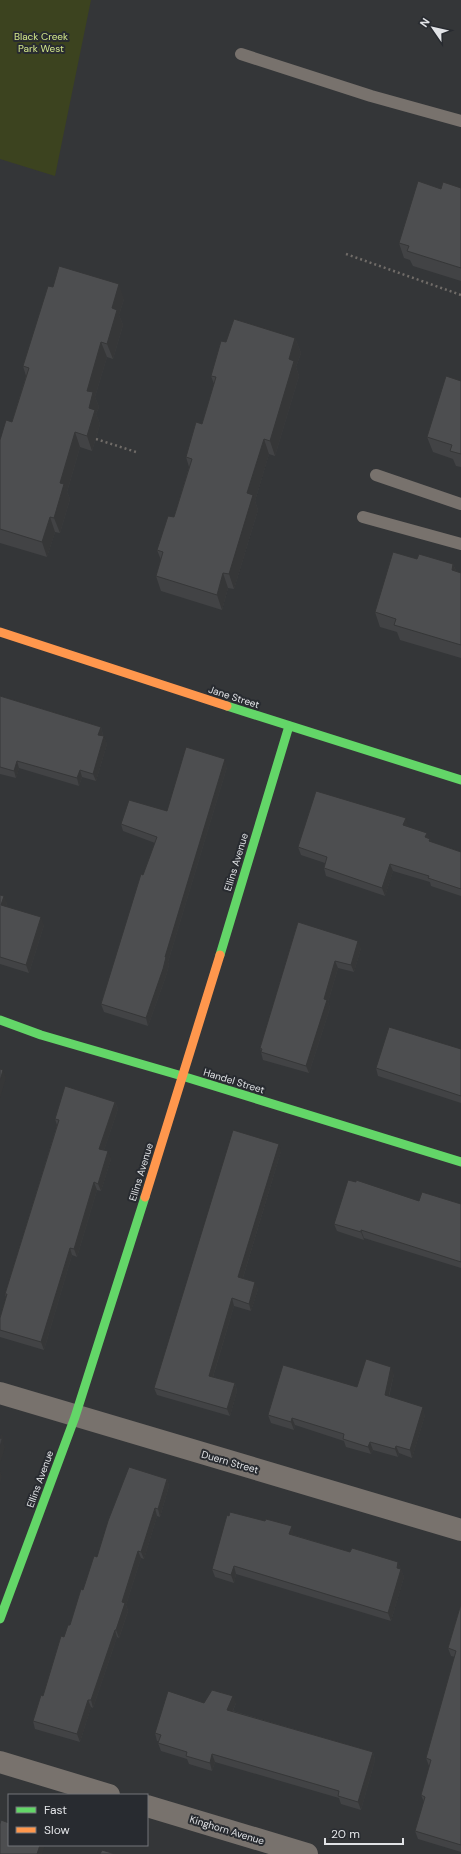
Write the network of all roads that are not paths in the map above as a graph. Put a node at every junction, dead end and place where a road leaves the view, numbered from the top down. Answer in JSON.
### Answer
{"nodes":[{"id":1,"x":241,"y":54,"type":"dead end"},
{"id":2,"x":461,"y":121,"type":"edge"},
{"id":3,"x":376,"y":475,"type":"dead end"},
{"id":4,"x":461,"y":504,"type":"edge"},
{"id":5,"x":363,"y":518,"type":"dead end"},
{"id":6,"x":461,"y":544,"type":"edge"},
{"id":7,"x":0,"y":632,"type":"edge"},
{"id":8,"x":289,"y":726,"type":"junction"},
{"id":9,"x":461,"y":780,"type":"edge"},
{"id":10,"x":0,"y":1020,"type":"edge"},
{"id":11,"x":182,"y":1076,"type":"junction"},
{"id":12,"x":461,"y":1162,"type":"edge"},
{"id":13,"x":0,"y":1394,"type":"edge"},
{"id":14,"x":75,"y":1417,"type":"junction"},
{"id":15,"x":461,"y":1530,"type":"edge"},
{"id":16,"x":0,"y":1619,"type":"edge"},
{"id":17,"x":0,"y":1762,"type":"edge"},
{"id":18,"x":106,"y":1794,"type":"edge"},
{"id":19,"x":148,"y":1806,"type":"edge"},
{"id":20,"x":307,"y":1854,"type":"edge"}],
"edges":[{"from":1,"to":2,"type":"lane"},
{"from":3,"to":4,"type":"lane"},
{"from":5,"to":6,"type":"lane"},
{"from":7,"to":8,"type":"street","name":"Jane Street"},
{"from":8,"to":9,"type":"street","name":"Jane Street"},
{"from":8,"to":11,"type":"street","name":"Ellins Avenue"},
{"from":10,"to":11,"type":"street","name":"Handel Street"},
{"from":11,"to":12,"type":"street","name":"Handel Street"},
{"from":11,"to":14,"type":"street","name":"Ellins Avenue"},
{"from":13,"to":14,"type":"street","name":"Duern Street"},
{"from":14,"to":15,"type":"street","name":"Duern Street"},
{"from":14,"to":16,"type":"street","name":"Ellins Avenue"},
{"from":17,"to":18,"type":"street"},
{"from":19,"to":20,"type":"street","name":"Kinghorn Avenue"}]}
